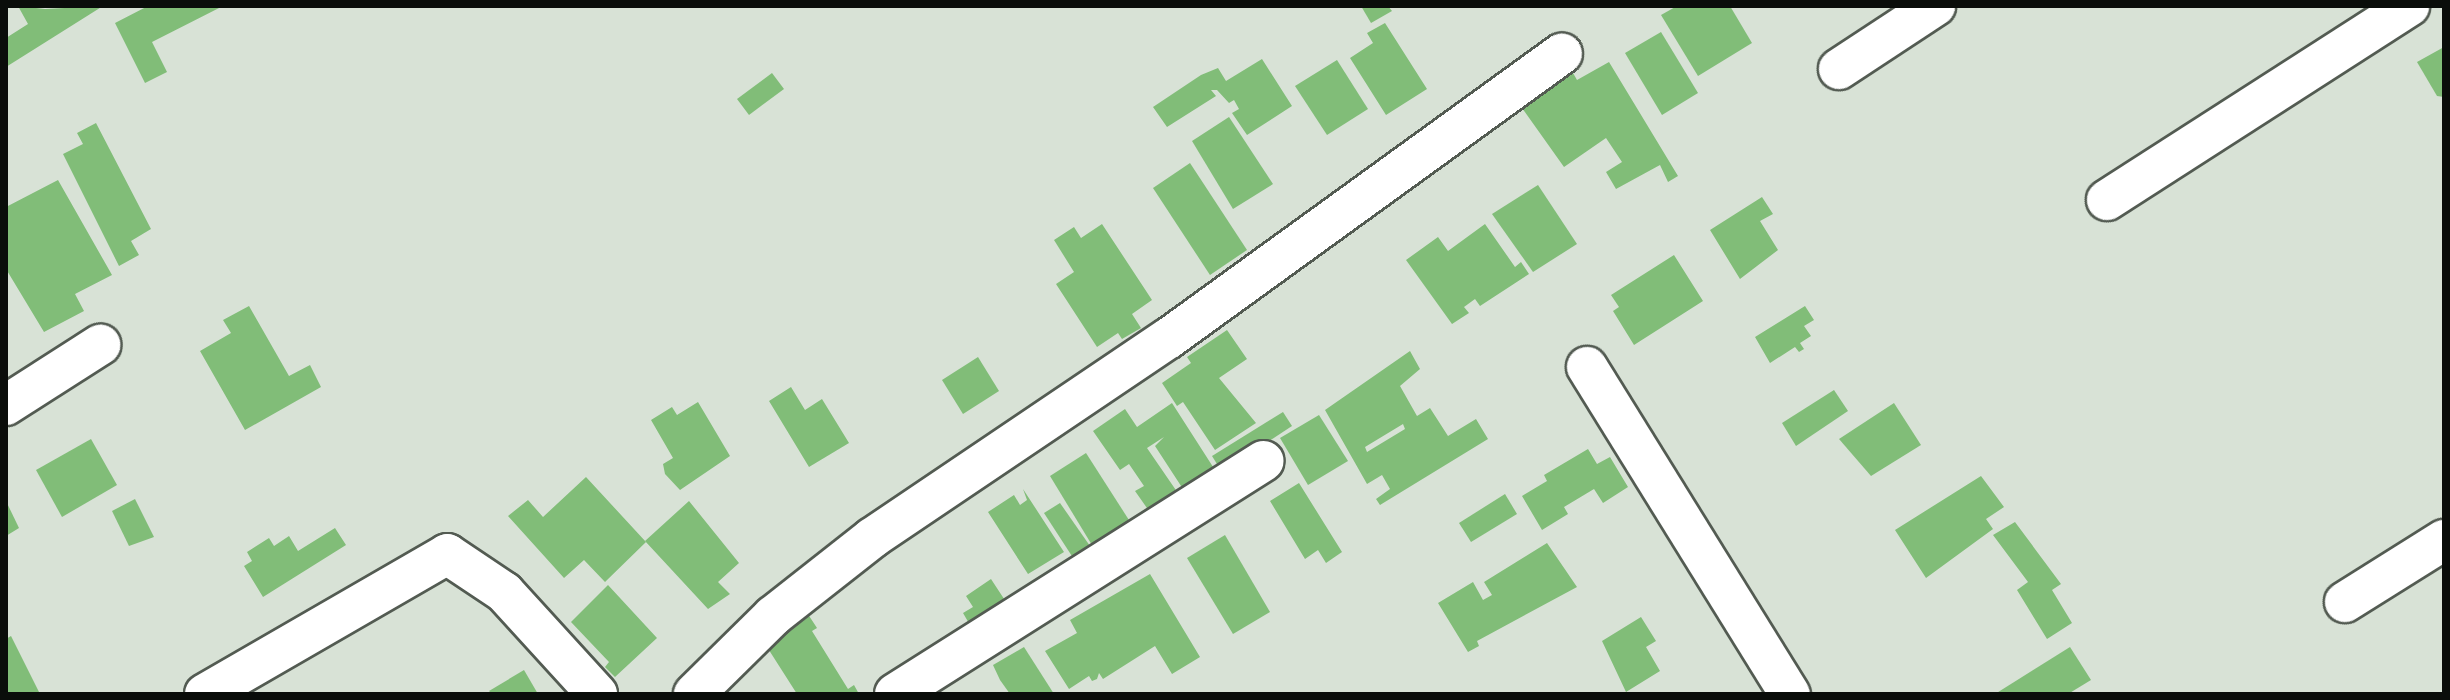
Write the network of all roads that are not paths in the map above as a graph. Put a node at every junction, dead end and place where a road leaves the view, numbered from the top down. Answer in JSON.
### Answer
{"nodes":[{"id":1,"x":1935,"y":6,"type":"edge"},
{"id":2,"x":2409,"y":6,"type":"edge"},
{"id":3,"x":1562,"y":53,"type":"dead end"},
{"id":4,"x":1839,"y":69,"type":"dead end"},
{"id":5,"x":2107,"y":200,"type":"dead end"},
{"id":6,"x":100,"y":345,"type":"dead end"},
{"id":7,"x":1587,"y":367,"type":"dead end"},
{"id":8,"x":6,"y":405,"type":"edge"},
{"id":9,"x":1263,"y":461,"type":"dead end"},
{"id":10,"x":2444,"y":540,"type":"edge"},
{"id":11,"x":2345,"y":602,"type":"dead end"},
{"id":12,"x":205,"y":694,"type":"edge"},
{"id":13,"x":597,"y":694,"type":"edge"},
{"id":14,"x":694,"y":694,"type":"edge"},
{"id":15,"x":895,"y":694,"type":"edge"},
{"id":16,"x":1790,"y":694,"type":"edge"}],
"edges":[{"from":1,"to":4,"type":"street"},
{"from":2,"to":5,"type":"street"},
{"from":3,"to":14,"type":"street"},
{"from":6,"to":8,"type":"street"},
{"from":7,"to":16,"type":"street"},
{"from":9,"to":15,"type":"street"},
{"from":10,"to":11,"type":"street"},
{"from":12,"to":13,"type":"street"}]}
